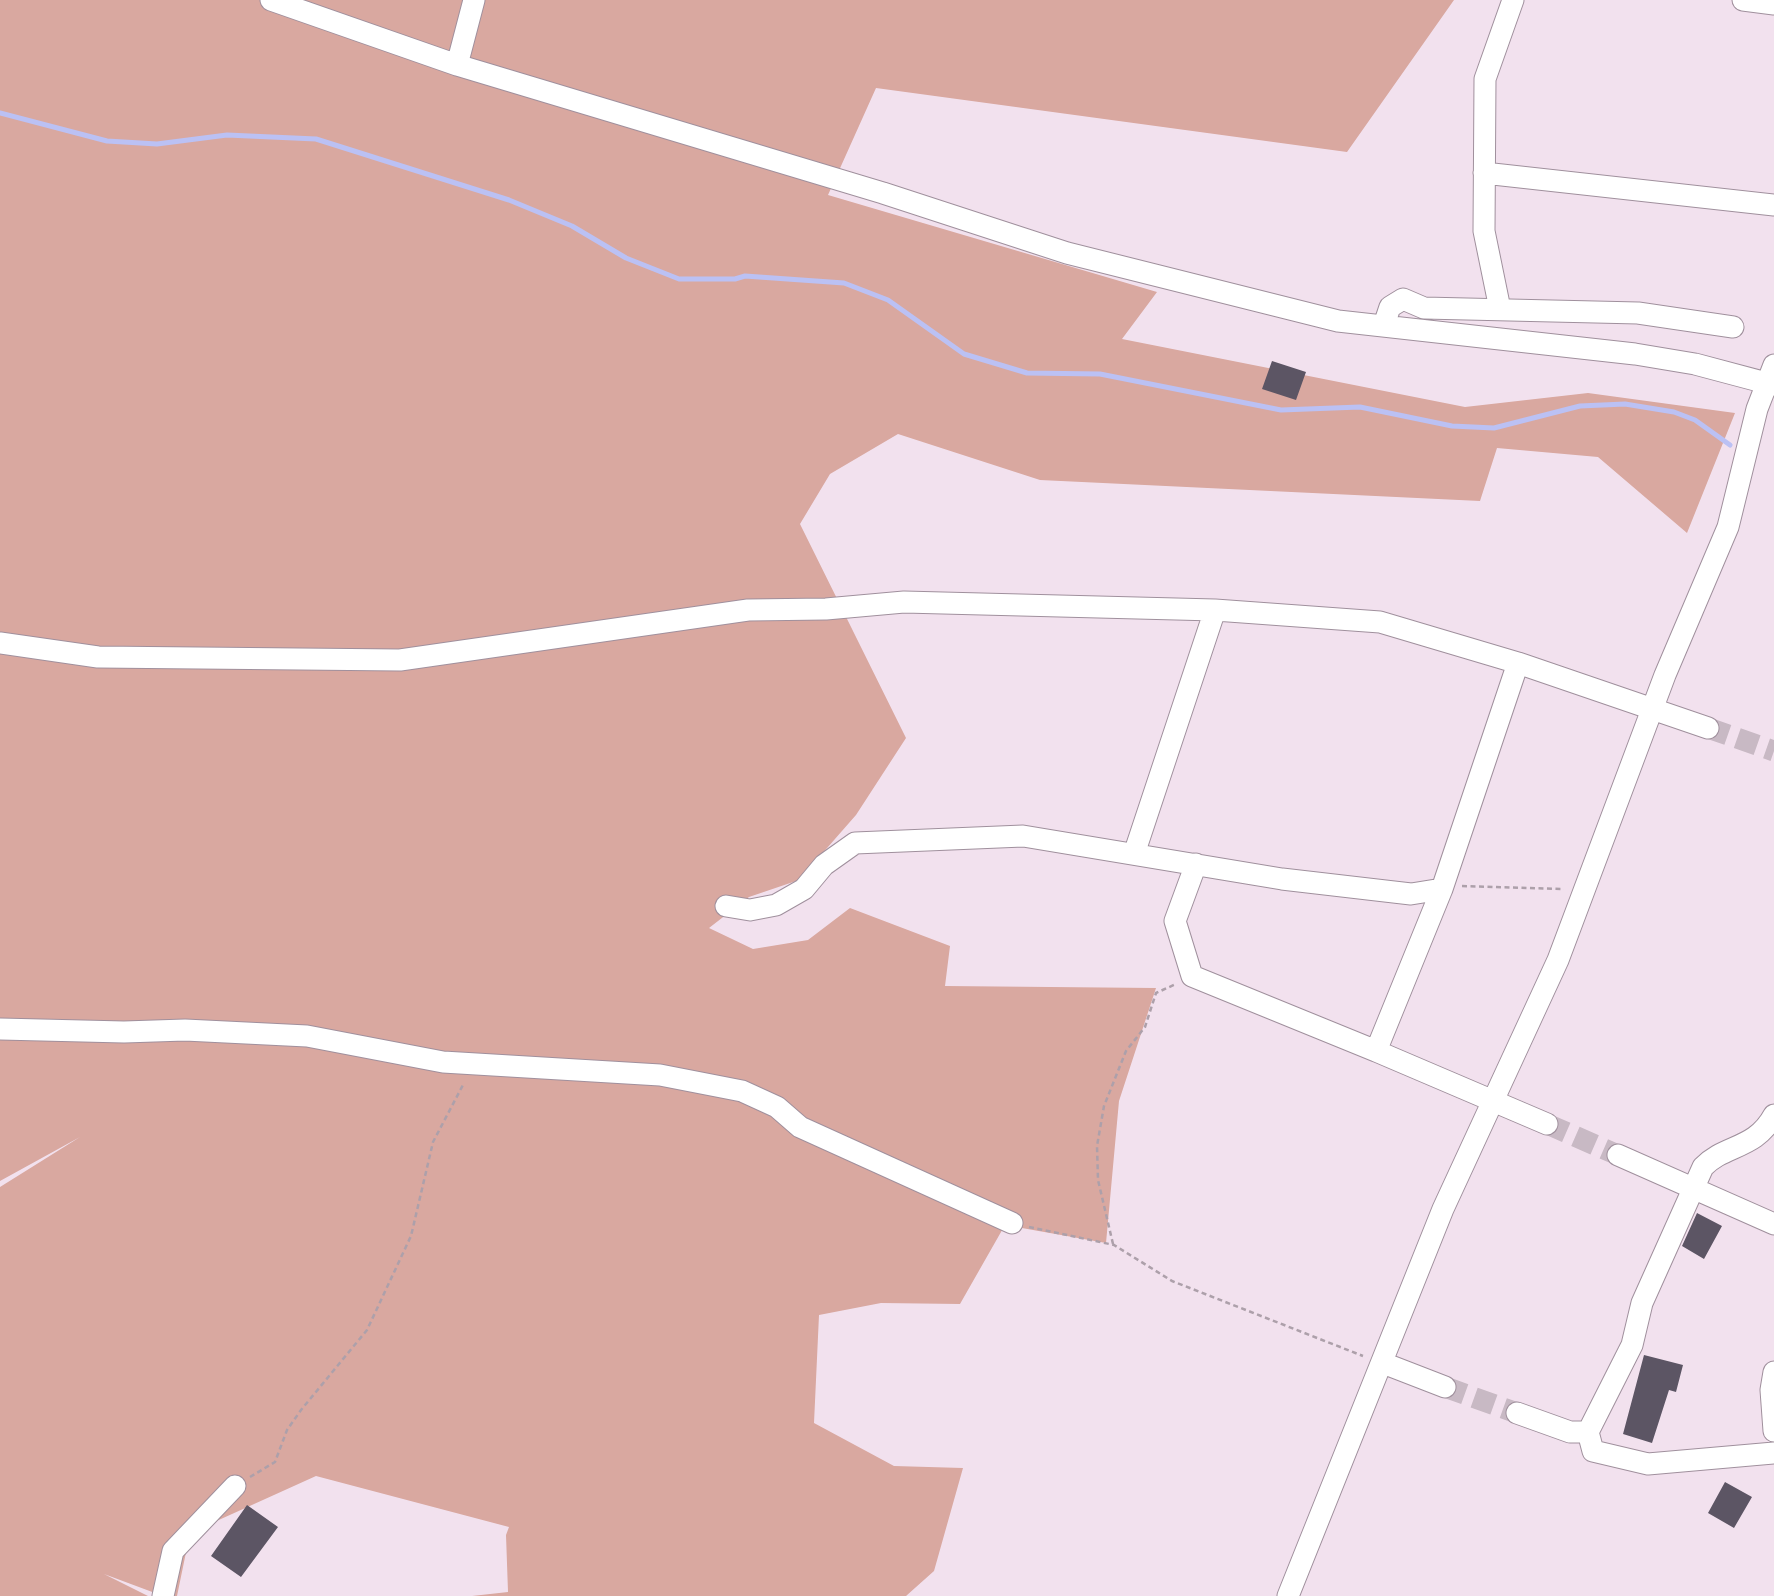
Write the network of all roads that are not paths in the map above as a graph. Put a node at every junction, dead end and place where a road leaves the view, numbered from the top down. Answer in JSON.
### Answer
{"nodes":[{"id":1,"x":271,"y":0,"type":"edge"},
{"id":2,"x":474,"y":0,"type":"edge"},
{"id":3,"x":1513,"y":0,"type":"edge"},
{"id":4,"x":457,"y":65,"type":"junction"},
{"id":5,"x":1484,"y":173,"type":"junction"},
{"id":6,"x":1774,"y":205,"type":"edge"},
{"id":7,"x":1500,"y":309,"type":"junction"},
{"id":8,"x":1384,"y":325,"type":"junction"},
{"id":9,"x":1733,"y":327,"type":"dead end"},
{"id":10,"x":1771,"y":377,"type":"edge"},
{"id":11,"x":1215,"y":611,"type":"junction"},
{"id":12,"x":0,"y":643,"type":"edge"},
{"id":13,"x":1518,"y":663,"type":"junction"},
{"id":14,"x":1652,"y":709,"type":"junction"},
{"id":15,"x":1708,"y":728,"type":"tunnel mouth"},
{"id":16,"x":1134,"y":854,"type":"junction"},
{"id":17,"x":1196,"y":864,"type":"junction"},
{"id":18,"x":1442,"y":889,"type":"junction"},
{"id":19,"x":726,"y":906,"type":"dead end"},
{"id":20,"x":0,"y":1029,"type":"edge"},
{"id":21,"x":1376,"y":1051,"type":"junction"},
{"id":22,"x":1491,"y":1100,"type":"junction"},
{"id":23,"x":1774,"y":1115,"type":"edge"},
{"id":24,"x":1547,"y":1124,"type":"tunnel mouth"},
{"id":25,"x":1618,"y":1155,"type":"tunnel mouth"},
{"id":26,"x":1693,"y":1187,"type":"junction"},
{"id":27,"x":1012,"y":1223,"type":"road end"},
{"id":28,"x":1774,"y":1224,"type":"edge"},
{"id":29,"x":1383,"y":1363,"type":"junction"},
{"id":30,"x":1774,"y":1372,"type":"edge"},
{"id":31,"x":1445,"y":1387,"type":"tunnel mouth"},
{"id":32,"x":1517,"y":1413,"type":"tunnel mouth"},
{"id":33,"x":1774,"y":1431,"type":"edge"},
{"id":34,"x":1588,"y":1432,"type":"junction"},
{"id":35,"x":1774,"y":1453,"type":"edge"},
{"id":36,"x":235,"y":1486,"type":"road end"},
{"id":37,"x":163,"y":1596,"type":"edge"},
{"id":38,"x":1288,"y":1596,"type":"edge"}],
"edges":[{"from":1,"to":4,"type":"street"},
{"from":2,"to":4,"type":"street"},
{"from":3,"to":5,"type":"street"},
{"from":4,"to":8,"type":"street"},
{"from":5,"to":6,"type":"street"},
{"from":5,"to":7,"type":"street"},
{"from":7,"to":8,"type":"street"},
{"from":7,"to":9,"type":"street"},
{"from":8,"to":10,"type":"street"},
{"from":10,"to":14,"type":"street"},
{"from":11,"to":12,"type":"street"},
{"from":11,"to":13,"type":"street"},
{"from":11,"to":16,"type":"street"},
{"from":13,"to":14,"type":"street"},
{"from":13,"to":18,"type":"street"},
{"from":14,"to":15,"type":"street"},
{"from":14,"to":22,"type":"street"},
{"from":16,"to":17,"type":"street"},
{"from":16,"to":19,"type":"street"},
{"from":17,"to":18,"type":"street"},
{"from":17,"to":21,"type":"street"},
{"from":18,"to":21,"type":"street"},
{"from":20,"to":27,"type":"street"},
{"from":21,"to":22,"type":"street"},
{"from":22,"to":24,"type":"street"},
{"from":22,"to":29,"type":"street"},
{"from":23,"to":26,"type":"street"},
{"from":25,"to":26,"type":"street"},
{"from":26,"to":28,"type":"street"},
{"from":26,"to":34,"type":"street"},
{"from":29,"to":31,"type":"street"},
{"from":29,"to":38,"type":"street"},
{"from":30,"to":33,"type":"street"},
{"from":32,"to":34,"type":"street"},
{"from":34,"to":35,"type":"street"},
{"from":36,"to":37,"type":"street"}]}
